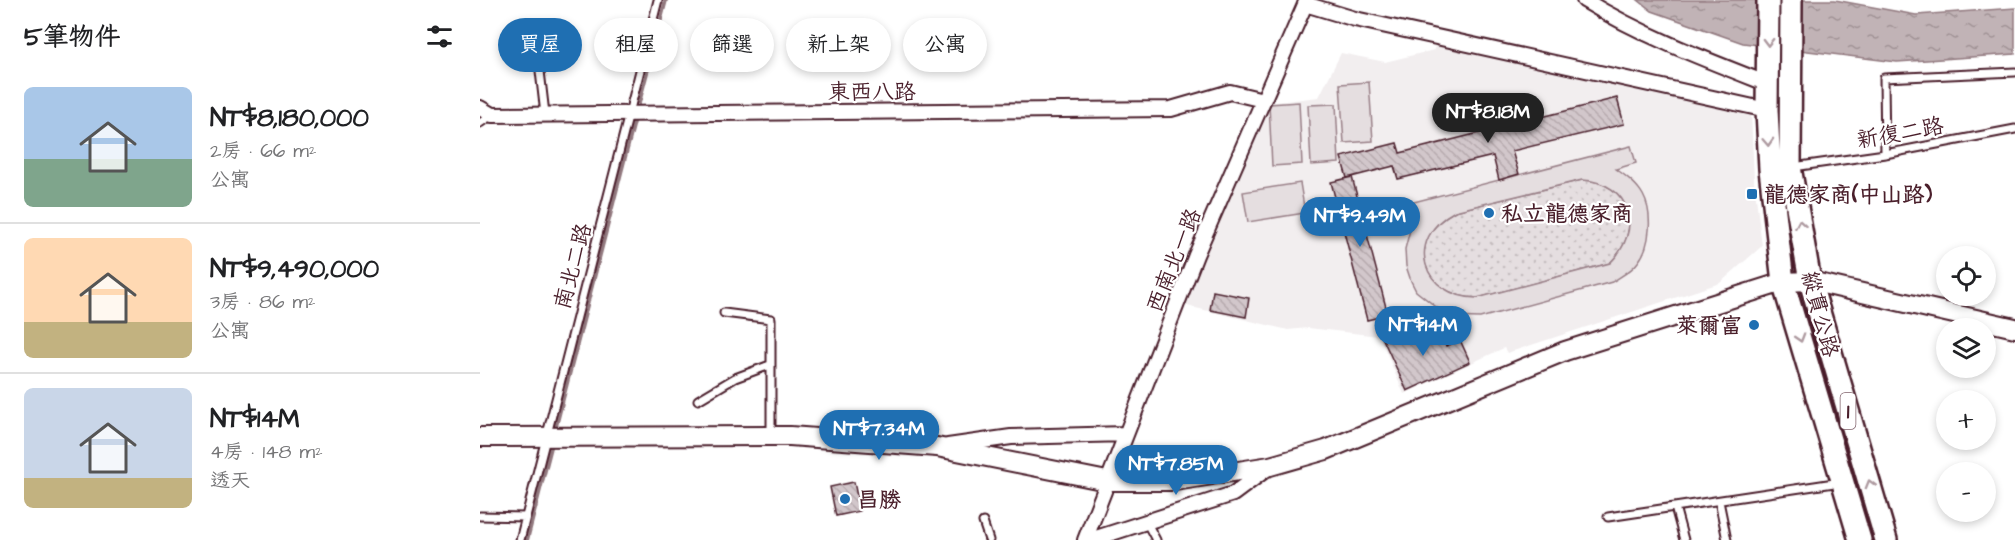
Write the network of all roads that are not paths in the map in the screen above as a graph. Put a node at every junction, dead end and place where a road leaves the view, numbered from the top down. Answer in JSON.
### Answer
{"nodes":[{"id":1,"x":658,"y":0,"type":"edge"},
{"id":2,"x":1584,"y":0,"type":"edge"},
{"id":3,"x":1768,"y":0,"type":"edge"},
{"id":4,"x":1791,"y":0,"type":"edge"},
{"id":5,"x":1306,"y":2,"type":"edge"},
{"id":6,"x":540,"y":72,"type":"edge"},
{"id":7,"x":2015,"y":72,"type":"edge"},
{"id":8,"x":1768,"y":84,"type":"junction"},
{"id":9,"x":1263,"y":100,"type":"junction"},
{"id":10,"x":1767,"y":110,"type":"junction"},
{"id":11,"x":629,"y":113,"type":"junction"},
{"id":12,"x":545,"y":114,"type":"junction"},
{"id":13,"x":484,"y":115,"type":"edge"},
{"id":14,"x":2015,"y":129,"type":"edge"},
{"id":15,"x":1885,"y":154,"type":"junction"},
{"id":16,"x":1790,"y":167,"type":"junction"},
{"id":17,"x":1810,"y":281,"type":"junction"},
{"id":18,"x":1784,"y":282,"type":"junction"},
{"id":19,"x":724,"y":313,"type":"dead end"},
{"id":20,"x":2015,"y":328,"type":"edge"},
{"id":21,"x":770,"y":365,"type":"junction"},
{"id":22,"x":698,"y":400,"type":"dead end"},
{"id":23,"x":1126,"y":434,"type":"junction"},
{"id":24,"x":771,"y":436,"type":"junction"},
{"id":25,"x":480,"y":437,"type":"edge"},
{"id":26,"x":546,"y":437,"type":"junction"},
{"id":27,"x":938,"y":447,"type":"junction"},
{"id":28,"x":1270,"y":466,"type":"junction"},
{"id":29,"x":1107,"y":482,"type":"junction"},
{"id":30,"x":1843,"y":482,"type":"junction"},
{"id":31,"x":1719,"y":501,"type":"junction"},
{"id":32,"x":1675,"y":507,"type":"junction"},
{"id":33,"x":480,"y":516,"type":"edge"},
{"id":34,"x":526,"y":517,"type":"junction"},
{"id":35,"x":1608,"y":517,"type":"dead end"},
{"id":36,"x":983,"y":522,"type":"dead end"},
{"id":37,"x":1147,"y":523,"type":"junction"},
{"id":38,"x":520,"y":540,"type":"edge"},
{"id":39,"x":989,"y":540,"type":"edge"},
{"id":40,"x":1085,"y":540,"type":"edge"},
{"id":41,"x":1090,"y":540,"type":"edge"},
{"id":42,"x":1156,"y":540,"type":"edge"},
{"id":43,"x":1684,"y":540,"type":"edge"},
{"id":44,"x":1727,"y":540,"type":"edge"},
{"id":45,"x":1860,"y":540,"type":"edge"},
{"id":46,"x":1886,"y":540,"type":"edge"}],
"edges":[{"from":1,"to":11,"type":"lane","name":"南北二路"},
{"from":2,"to":8,"type":"street"},
{"from":3,"to":8,"type":"main road","number":"1","one_way":true},
{"from":4,"to":16,"type":"main road","name":"縱貫公路","number":"1"},
{"from":5,"to":9,"type":"street","name":"西南北一路"},
{"from":5,"to":10,"type":"street"},
{"from":6,"to":12,"type":"lane"},
{"from":7,"to":15,"type":"lane"},
{"from":8,"to":10,"type":"main road","name":"縱貫公路","number":"1"},
{"from":9,"to":11,"type":"street","name":"東西八路"},
{"from":9,"to":23,"type":"street","name":"西南北一路"},
{"from":10,"to":18,"type":"main road","name":"縱貫公路","number":"1","one_way":true},
{"from":11,"to":12,"type":"street","name":"東西八路"},
{"from":11,"to":26,"type":"lane","name":"南北二路"},
{"from":12,"to":13,"type":"street","name":"東西八路"},
{"from":14,"to":15,"type":"lane","name":"新復二路"},
{"from":15,"to":16,"type":"lane","name":"新復二路"},
{"from":17,"to":16,"type":"main road","name":"縱貫公路","number":"1","one_way":true},
{"from":17,"to":18,"type":"main road"},
{"from":17,"to":20,"type":"main road"},
{"from":46,"to":17,"type":"main road","name":"縱貫公路","number":"1","one_way":true},
{"from":18,"to":28,"type":"main road"},
{"from":18,"to":30,"type":"main road","name":"縱貫公路","number":"1","one_way":true},
{"from":19,"to":21,"type":"lane"},
{"from":21,"to":22,"type":"lane"},
{"from":21,"to":24,"type":"lane"},
{"from":23,"to":27,"type":"street"},
{"from":23,"to":29,"type":"street","name":"西南北一路"},
{"from":24,"to":26,"type":"main road"},
{"from":24,"to":27,"type":"main road"},
{"from":25,"to":26,"type":"main road"},
{"from":26,"to":34,"type":"lane","name":"南北二路"},
{"from":27,"to":29,"type":"main road"},
{"from":28,"to":29,"type":"main road"},
{"from":28,"to":37,"type":"street"},
{"from":29,"to":40,"type":"street","name":"西南北一路"},
{"from":30,"to":31,"type":"lane"},
{"from":30,"to":45,"type":"main road","name":"縱貫公路","number":"1"},
{"from":31,"to":32,"type":"lane"},
{"from":31,"to":44,"type":"lane"},
{"from":32,"to":35,"type":"lane"},
{"from":32,"to":43,"type":"lane"},
{"from":33,"to":34,"type":"lane"},
{"from":34,"to":38,"type":"lane","name":"南北二路"},
{"from":36,"to":39,"type":"lane"},
{"from":37,"to":41,"type":"street"},
{"from":37,"to":42,"type":"lane"}]}
